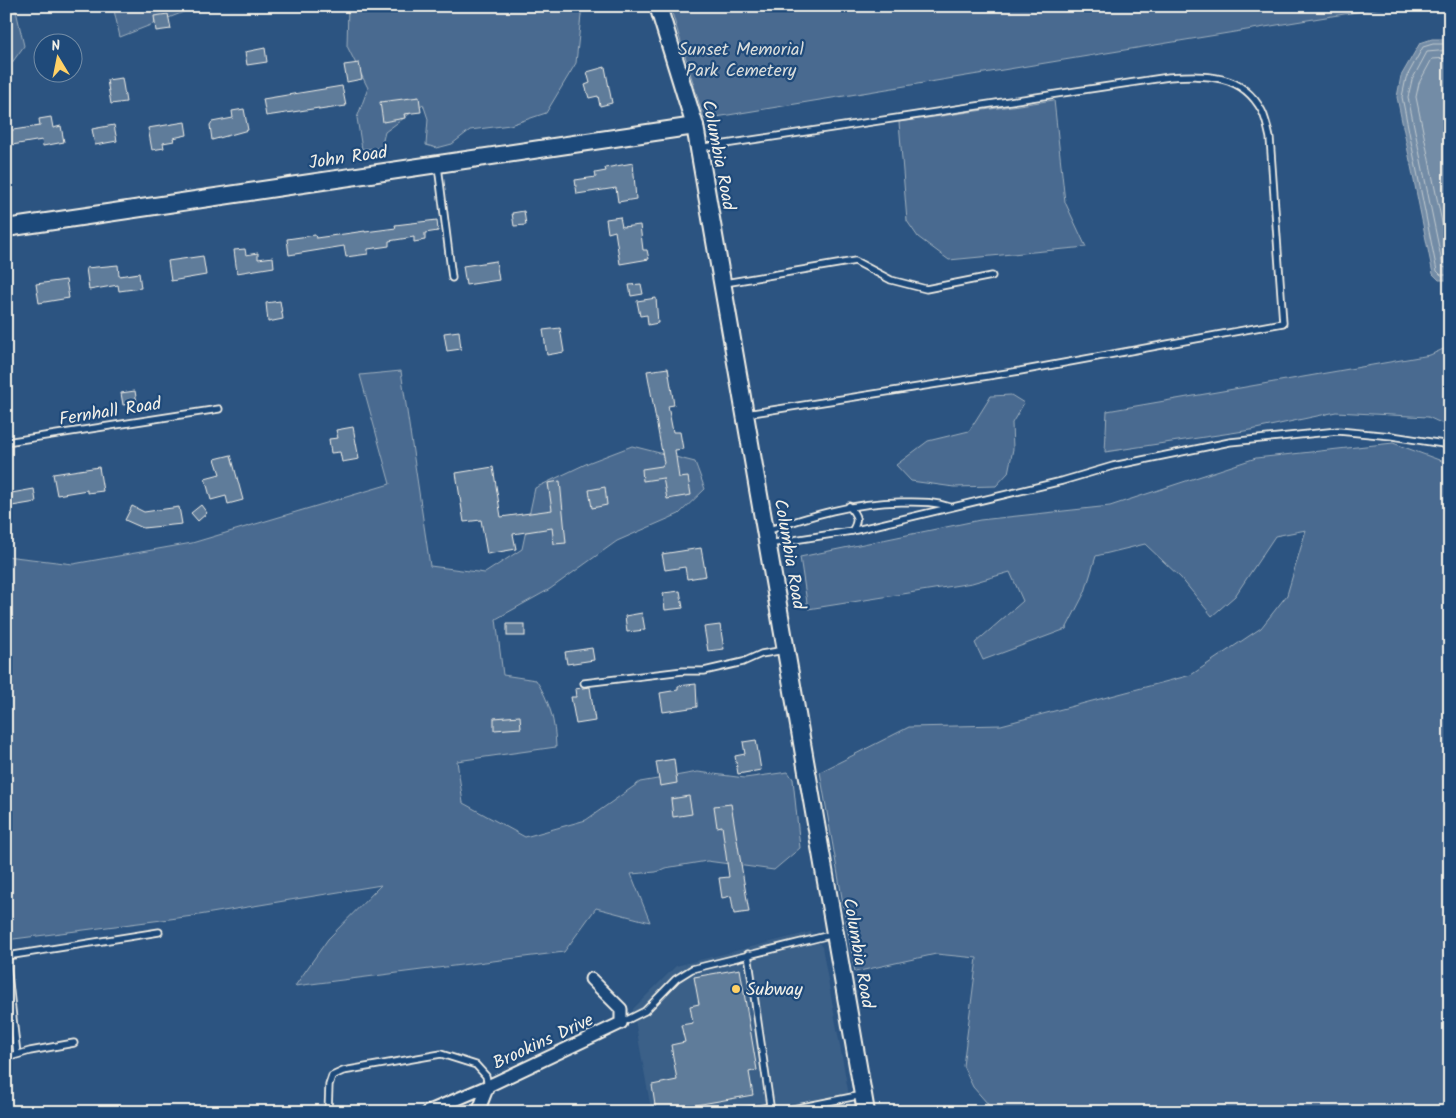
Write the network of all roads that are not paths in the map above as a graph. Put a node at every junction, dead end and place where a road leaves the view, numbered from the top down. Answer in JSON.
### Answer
{"nodes":[{"id":1,"x":658,"y":6,"type":"edge"},
{"id":2,"x":695,"y":126,"type":"junction"},
{"id":3,"x":699,"y":148,"type":"junction"},
{"id":4,"x":438,"y":164,"type":"junction"},
{"id":5,"x":6,"y":228,"type":"edge"},
{"id":6,"x":992,"y":276,"type":"dead end"},
{"id":7,"x":452,"y":278,"type":"dead end"},
{"id":8,"x":723,"y":283,"type":"junction"},
{"id":9,"x":219,"y":409,"type":"dead end"},
{"id":10,"x":746,"y":414,"type":"junction"},
{"id":11,"x":6,"y":442,"type":"edge"},
{"id":12,"x":1450,"y":445,"type":"edge"},
{"id":13,"x":850,"y":506,"type":"junction"},
{"id":14,"x":952,"y":508,"type":"junction"},
{"id":15,"x":852,"y":531,"type":"junction"},
{"id":16,"x":767,"y":538,"type":"junction"},
{"id":17,"x":787,"y":650,"type":"junction"},
{"id":18,"x":584,"y":683,"type":"dead end"},
{"id":19,"x":159,"y":932,"type":"dead end"},
{"id":20,"x":836,"y":933,"type":"junction"},
{"id":21,"x":748,"y":954,"type":"junction"},
{"id":22,"x":6,"y":956,"type":"edge"},
{"id":23,"x":590,"y":979,"type":"dead end"},
{"id":24,"x":621,"y":1023,"type":"junction"},
{"id":25,"x":74,"y":1044,"type":"dead end"},
{"id":26,"x":17,"y":1054,"type":"junction"},
{"id":27,"x":6,"y":1058,"type":"edge"},
{"id":28,"x":488,"y":1086,"type":"junction"},
{"id":29,"x":863,"y":1095,"type":"junction"},
{"id":30,"x":771,"y":1109,"type":"edge"},
{"id":31,"x":328,"y":1112,"type":"edge"},
{"id":32,"x":427,"y":1112,"type":"edge"},
{"id":33,"x":478,"y":1112,"type":"edge"},
{"id":34,"x":737,"y":1112,"type":"edge"},
{"id":35,"x":778,"y":1112,"type":"edge"},
{"id":36,"x":866,"y":1112,"type":"edge"}],
"edges":[{"from":1,"to":2,"type":"main road","name":"Columbia Road"},
{"from":2,"to":3,"type":"main road","name":"Columbia Road"},
{"from":2,"to":4,"type":"main road","name":"John Road"},
{"from":3,"to":8,"type":"main road","name":"Columbia Road"},
{"from":3,"to":10,"type":"lane"},
{"from":4,"to":5,"type":"main road","name":"John Road"},
{"from":4,"to":7,"type":"lane"},
{"from":6,"to":8,"type":"lane"},
{"from":8,"to":10,"type":"main road","name":"Columbia Road"},
{"from":9,"to":11,"type":"lane","name":"Fernhall Road"},
{"from":10,"to":16,"type":"main road","name":"Columbia Road"},
{"from":12,"to":14,"type":"lane"},
{"from":13,"to":14,"type":"lane"},
{"from":13,"to":15,"type":"lane"},
{"from":13,"to":16,"type":"lane"},
{"from":14,"to":15,"type":"lane"},
{"from":15,"to":16,"type":"lane"},
{"from":16,"to":17,"type":"main road","name":"Columbia Road"},
{"from":17,"to":18,"type":"lane"},
{"from":17,"to":20,"type":"main road","name":"Columbia Road"},
{"from":19,"to":22,"type":"lane"},
{"from":20,"to":21,"type":"lane"},
{"from":20,"to":29,"type":"main road","name":"Columbia Road"},
{"from":21,"to":24,"type":"lane"},
{"from":21,"to":30,"type":"lane"},
{"from":22,"to":26,"type":"lane"},
{"from":23,"to":24,"type":"street","name":"Brookins Drive"},
{"from":24,"to":28,"type":"street","name":"Brookins Drive"},
{"from":25,"to":26,"type":"lane"},
{"from":26,"to":27,"type":"lane"},
{"from":28,"to":31,"type":"lane"},
{"from":28,"to":32,"type":"street","name":"Brookins Drive"},
{"from":28,"to":33,"type":"street"},
{"from":29,"to":35,"type":"lane"},
{"from":29,"to":36,"type":"main road","name":"Columbia Road"},
{"from":30,"to":34,"type":"lane"}]}
